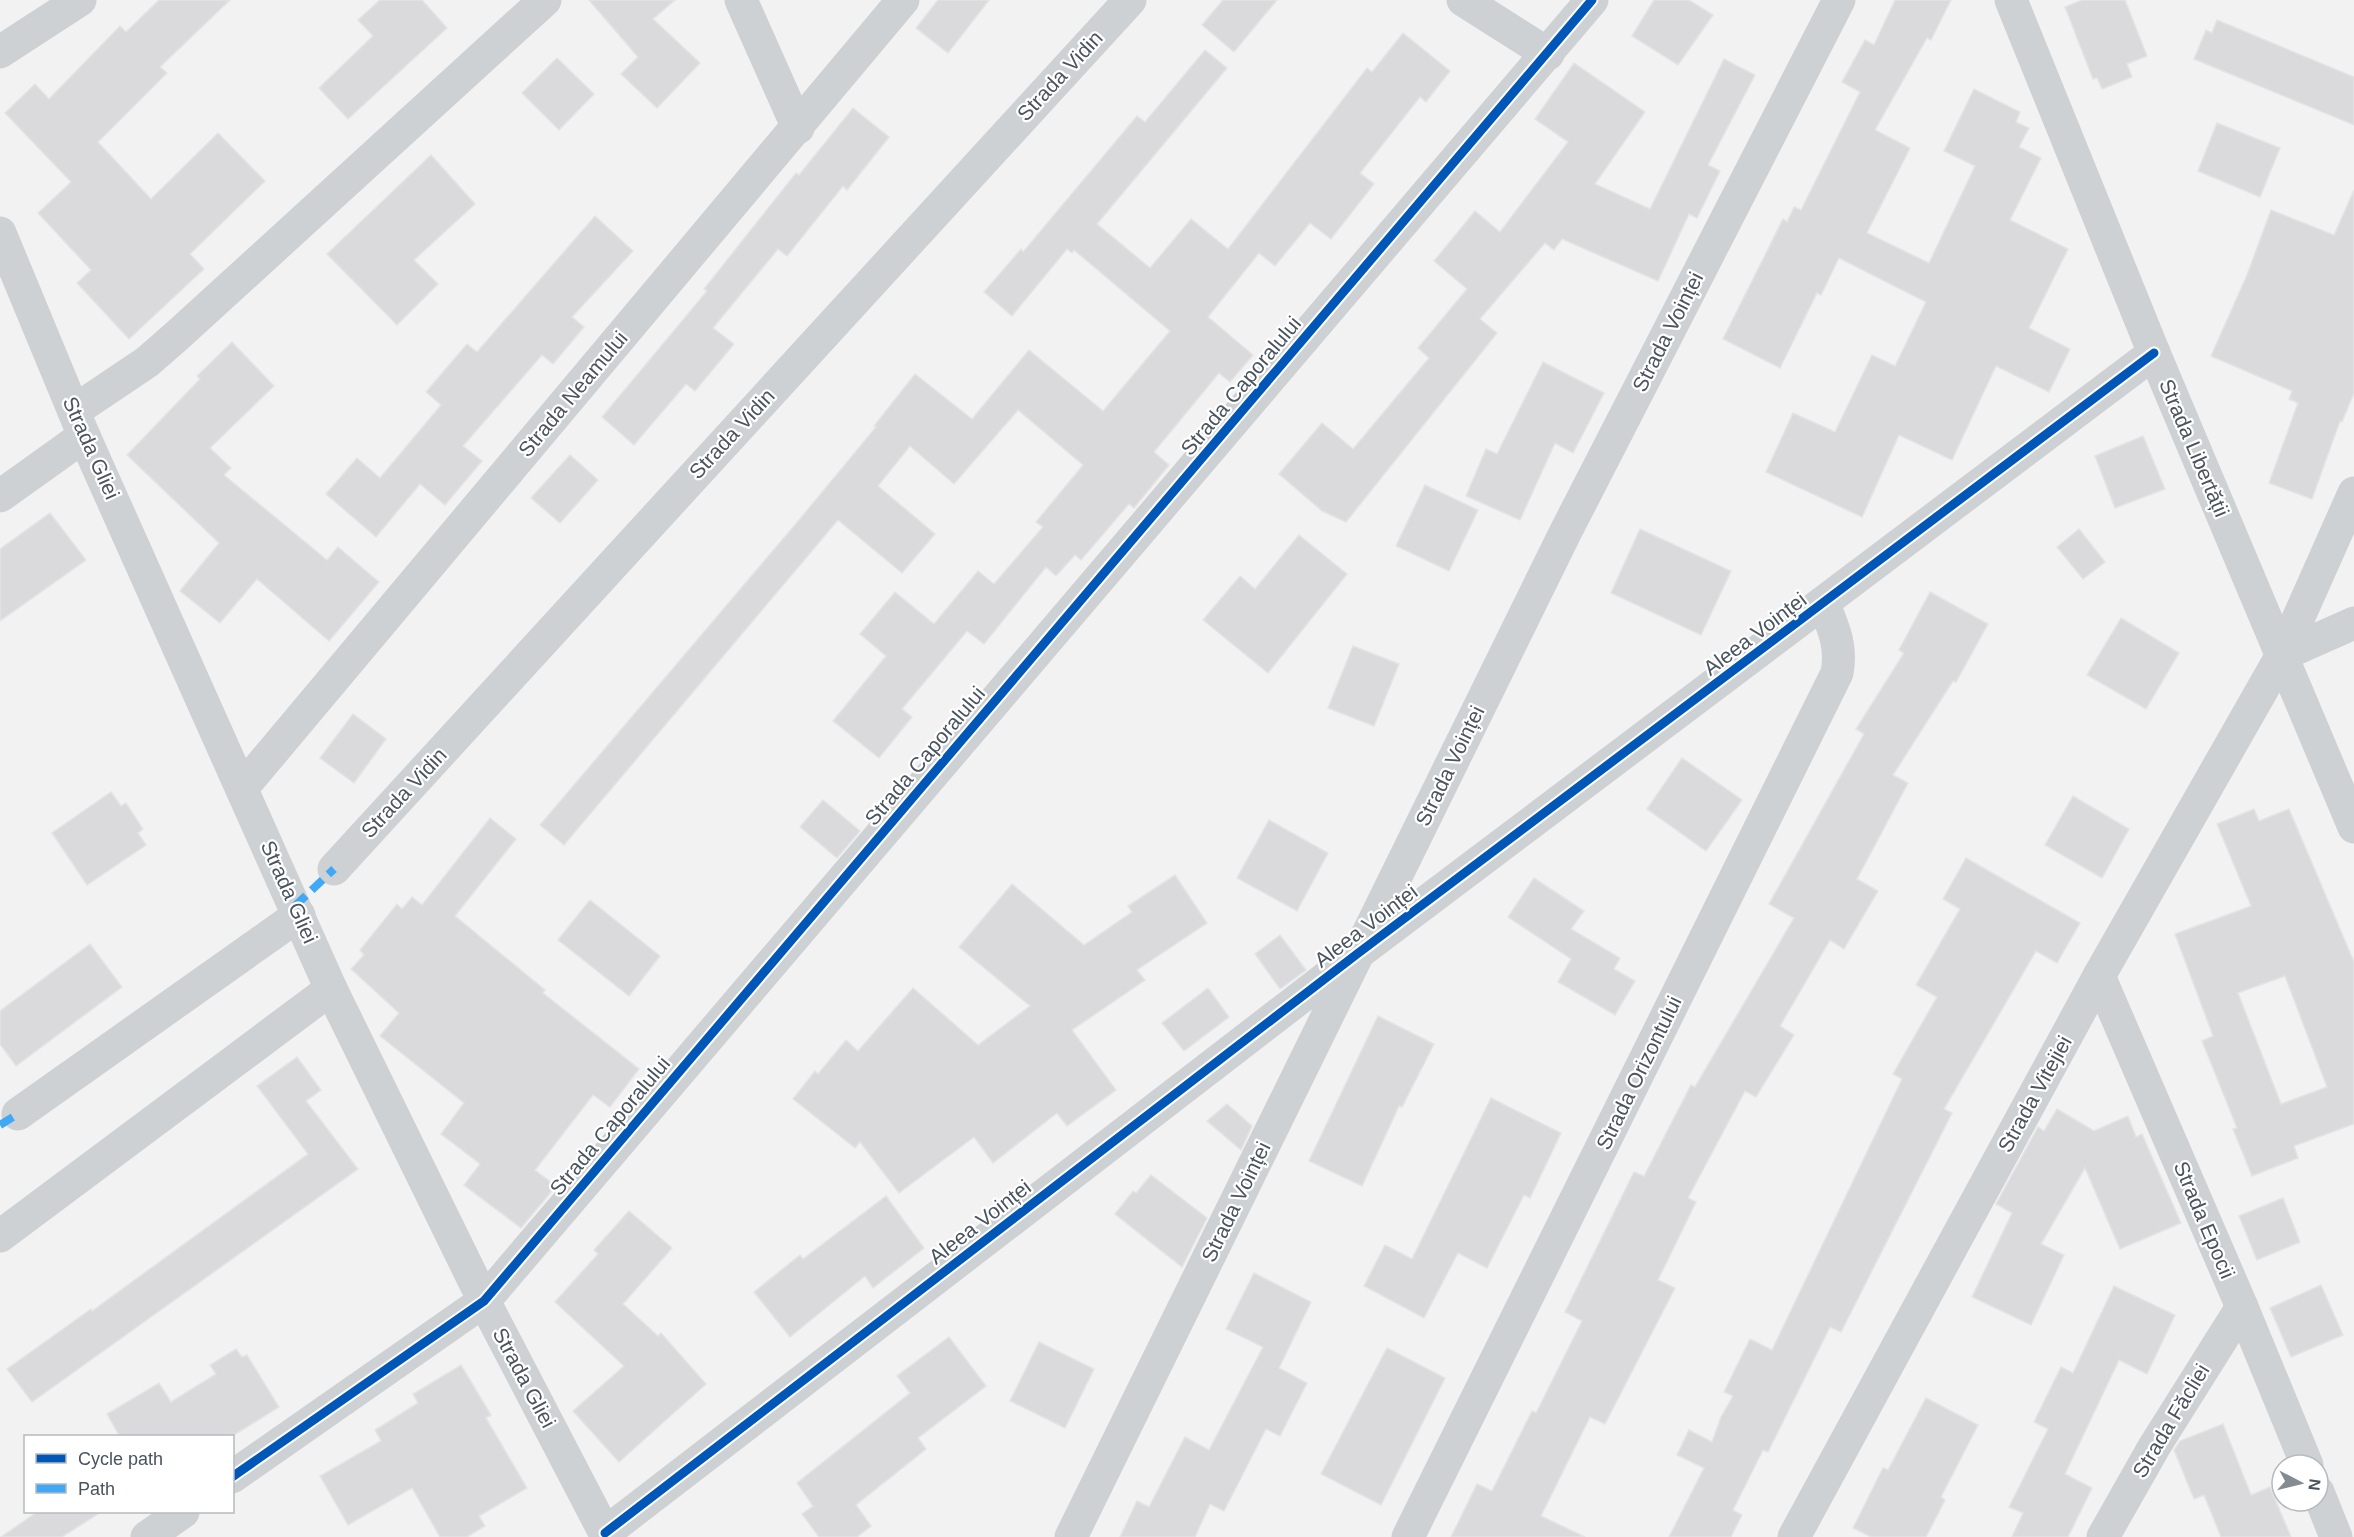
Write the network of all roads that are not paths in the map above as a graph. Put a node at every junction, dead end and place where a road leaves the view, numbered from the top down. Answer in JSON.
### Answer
{"nodes":[{"id":1,"x":80,"y":0,"type":"edge"},
{"id":2,"x":545,"y":0,"type":"edge"},
{"id":3,"x":741,"y":0,"type":"edge"},
{"id":4,"x":903,"y":0,"type":"edge"},
{"id":5,"x":1130,"y":0,"type":"edge"},
{"id":6,"x":1463,"y":0,"type":"edge"},
{"id":7,"x":1592,"y":0,"type":"edge"},
{"id":8,"x":1839,"y":0,"type":"edge"},
{"id":9,"x":2012,"y":0,"type":"edge"},
{"id":10,"x":0,"y":52,"type":"edge"},
{"id":11,"x":1548,"y":54,"type":"junction"},
{"id":12,"x":798,"y":128,"type":"junction"},
{"id":13,"x":0,"y":233,"type":"edge"},
{"id":14,"x":8,"y":277,"type":"edge"},
{"id":15,"x":2154,"y":353,"type":"junction"},
{"id":16,"x":79,"y":423,"type":"junction"},
{"id":17,"x":0,"y":496,"type":"edge"},
{"id":18,"x":2349,"y":505,"type":"edge"},
{"id":19,"x":2354,"y":552,"type":"edge"},
{"id":20,"x":1824,"y":605,"type":"junction"},
{"id":21,"x":2354,"y":623,"type":"edge"},
{"id":22,"x":2282,"y":655,"type":"junction"},
{"id":23,"x":243,"y":787,"type":"junction"},
{"id":24,"x":2354,"y":827,"type":"edge"},
{"id":25,"x":334,"y":869,"type":"dead end"},
{"id":26,"x":299,"y":915,"type":"junction"},
{"id":27,"x":1357,"y":954,"type":"junction"},
{"id":28,"x":2099,"y":976,"type":"junction"},
{"id":29,"x":332,"y":989,"type":"junction"},
{"id":30,"x":18,"y":1114,"type":"dead end"},
{"id":31,"x":0,"y":1236,"type":"edge"},
{"id":32,"x":484,"y":1301,"type":"junction"},
{"id":33,"x":2242,"y":1307,"type":"junction"},
{"id":34,"x":2302,"y":1453,"type":"edge"},
{"id":35,"x":234,"y":1476,"type":"edge"},
{"id":36,"x":182,"y":1513,"type":"edge"},
{"id":37,"x":2326,"y":1513,"type":"edge"},
{"id":38,"x":606,"y":1535,"type":"edge"},
{"id":39,"x":147,"y":1537,"type":"edge"},
{"id":40,"x":1071,"y":1537,"type":"edge"},
{"id":41,"x":1408,"y":1537,"type":"edge"},
{"id":42,"x":1794,"y":1537,"type":"edge"},
{"id":43,"x":2103,"y":1537,"type":"edge"},
{"id":44,"x":2336,"y":1537,"type":"edge"}],
"edges":[{"from":1,"to":10,"type":"street"},
{"from":2,"to":16,"type":"street"},
{"from":3,"to":12,"type":"street"},
{"from":4,"to":12,"type":"street","name":"Strada Neamului"},
{"from":5,"to":25,"type":"street","name":"Strada Vidin"},
{"from":6,"to":11,"type":"street"},
{"from":7,"to":11,"type":"street","name":"Strada Caporalului"},
{"from":8,"to":27,"type":"street","name":"Strada Voinței"},
{"from":9,"to":15,"type":"street","name":"Strada Libertății"},
{"from":11,"to":32,"type":"street","name":"Strada Caporalului"},
{"from":12,"to":23,"type":"street","name":"Strada Neamului"},
{"from":13,"to":14,"type":"street","name":"Strada Gliei"},
{"from":14,"to":16,"type":"street","name":"Strada Gliei"},
{"from":15,"to":20,"type":"street","name":"Aleea Voinței"},
{"from":15,"to":22,"type":"street","name":"Strada Libertății"},
{"from":16,"to":17,"type":"street"},
{"from":16,"to":23,"type":"street","name":"Strada Gliei"},
{"from":18,"to":19,"type":"street"},
{"from":18,"to":22,"type":"street","name":"Strada Vitejiei"},
{"from":20,"to":27,"type":"street","name":"Aleea Voinței"},
{"from":20,"to":41,"type":"street","name":"Strada Orizontului"},
{"from":21,"to":22,"type":"street"},
{"from":22,"to":24,"type":"street","name":"Strada Libertății"},
{"from":22,"to":28,"type":"street","name":"Strada Vitejiei"},
{"from":23,"to":26,"type":"street","name":"Strada Gliei"},
{"from":26,"to":29,"type":"street","name":"Strada Gliei"},
{"from":26,"to":30,"type":"street"},
{"from":27,"to":38,"type":"street","name":"Aleea Voinței"},
{"from":27,"to":40,"type":"street","name":"Strada Voinței"},
{"from":28,"to":33,"type":"street","name":"Strada Epocii"},
{"from":28,"to":42,"type":"street","name":"Strada Vitejiei"},
{"from":29,"to":31,"type":"street"},
{"from":29,"to":32,"type":"street","name":"Strada Gliei"},
{"from":32,"to":35,"type":"street","name":"Strada Caporalului"},
{"from":32,"to":38,"type":"street","name":"Strada Gliei"},
{"from":33,"to":34,"type":"street","name":"Strada Epocii"},
{"from":33,"to":43,"type":"street","name":"Strada Făcliei"},
{"from":36,"to":39,"type":"street"},
{"from":37,"to":44,"type":"street"}]}
